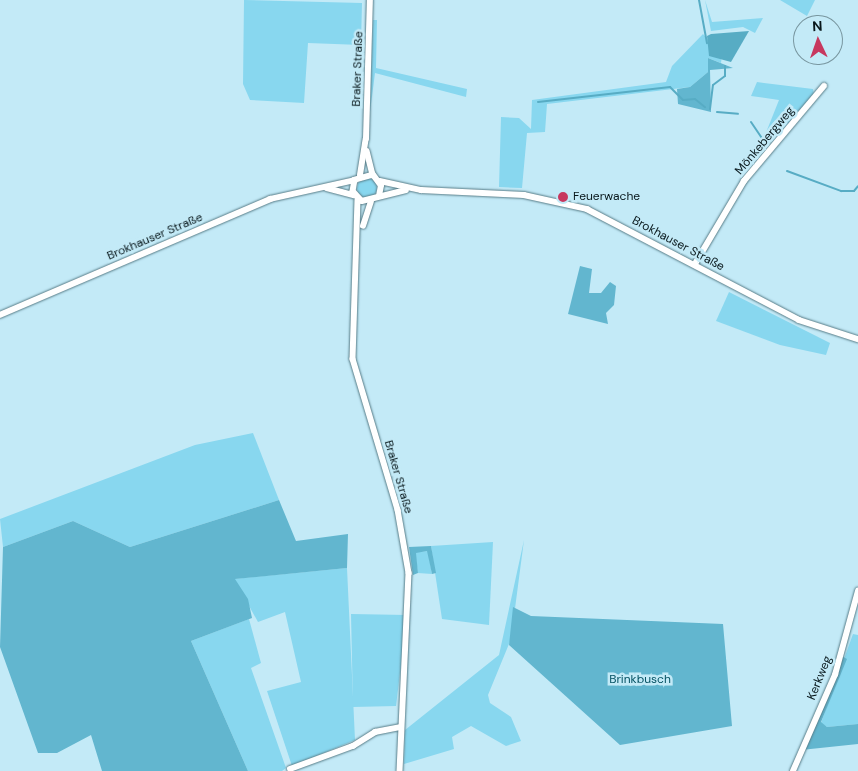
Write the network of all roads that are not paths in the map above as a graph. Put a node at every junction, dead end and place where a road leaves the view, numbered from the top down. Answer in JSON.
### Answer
{"nodes":[{"id":1,"x":370,"y":0,"type":"edge"},
{"id":2,"x":824,"y":86,"type":"dead end"},
{"id":3,"x":366,"y":139,"type":"junction"},
{"id":4,"x":373,"y":175,"type":"junction"},
{"id":5,"x":357,"y":177,"type":"junction"},
{"id":6,"x":380,"y":181,"type":"junction"},
{"id":7,"x":320,"y":187,"type":"junction"},
{"id":8,"x":421,"y":190,"type":"junction"},
{"id":9,"x":379,"y":196,"type":"junction"},
{"id":10,"x":356,"y":197,"type":"junction"},
{"id":11,"x":372,"y":202,"type":"junction"},
{"id":12,"x":360,"y":235,"type":"junction"},
{"id":13,"x":695,"y":264,"type":"junction"},
{"id":14,"x":0,"y":315,"type":"edge"},
{"id":15,"x":858,"y":340,"type":"edge"},
{"id":16,"x":858,"y":591,"type":"edge"},
{"id":17,"x":400,"y":727,"type":"junction"},
{"id":18,"x":290,"y":769,"type":"dead end"},
{"id":19,"x":400,"y":771,"type":"edge"},
{"id":20,"x":793,"y":771,"type":"edge"}],
"edges":[{"from":1,"to":3,"type":"street","name":"Braker Straße"},
{"from":2,"to":13,"type":"street","name":"Mönkebergweg"},
{"from":3,"to":4,"type":"street","name":"Braker Straße"},
{"from":3,"to":5,"type":"street","name":"Braker Straße"},
{"from":4,"to":5,"type":"street"},
{"from":4,"to":6,"type":"street"},
{"from":5,"to":7,"type":"street","name":"Brokhauser Straße"},
{"from":5,"to":10,"type":"street"},
{"from":6,"to":8,"type":"street","name":"Brokhauser Straße"},
{"from":6,"to":9,"type":"street"},
{"from":7,"to":10,"type":"street","name":"Brokhauser Straße"},
{"from":7,"to":14,"type":"street","name":"Brokhauser Straße"},
{"from":8,"to":9,"type":"street","name":"Brokhauser Straße"},
{"from":8,"to":13,"type":"street","name":"Brokhauser Straße"},
{"from":9,"to":11,"type":"street"},
{"from":10,"to":11,"type":"street"},
{"from":10,"to":12,"type":"street","name":"Braker Straße"},
{"from":11,"to":12,"type":"street","name":"Braker Straße"},
{"from":12,"to":17,"type":"street","name":"Braker Straße"},
{"from":13,"to":15,"type":"street","name":"Brokhauser Straße"},
{"from":16,"to":20,"type":"street","name":"Kerkweg"},
{"from":17,"to":18,"type":"street"},
{"from":17,"to":19,"type":"street","name":"Braker Straße"}]}
